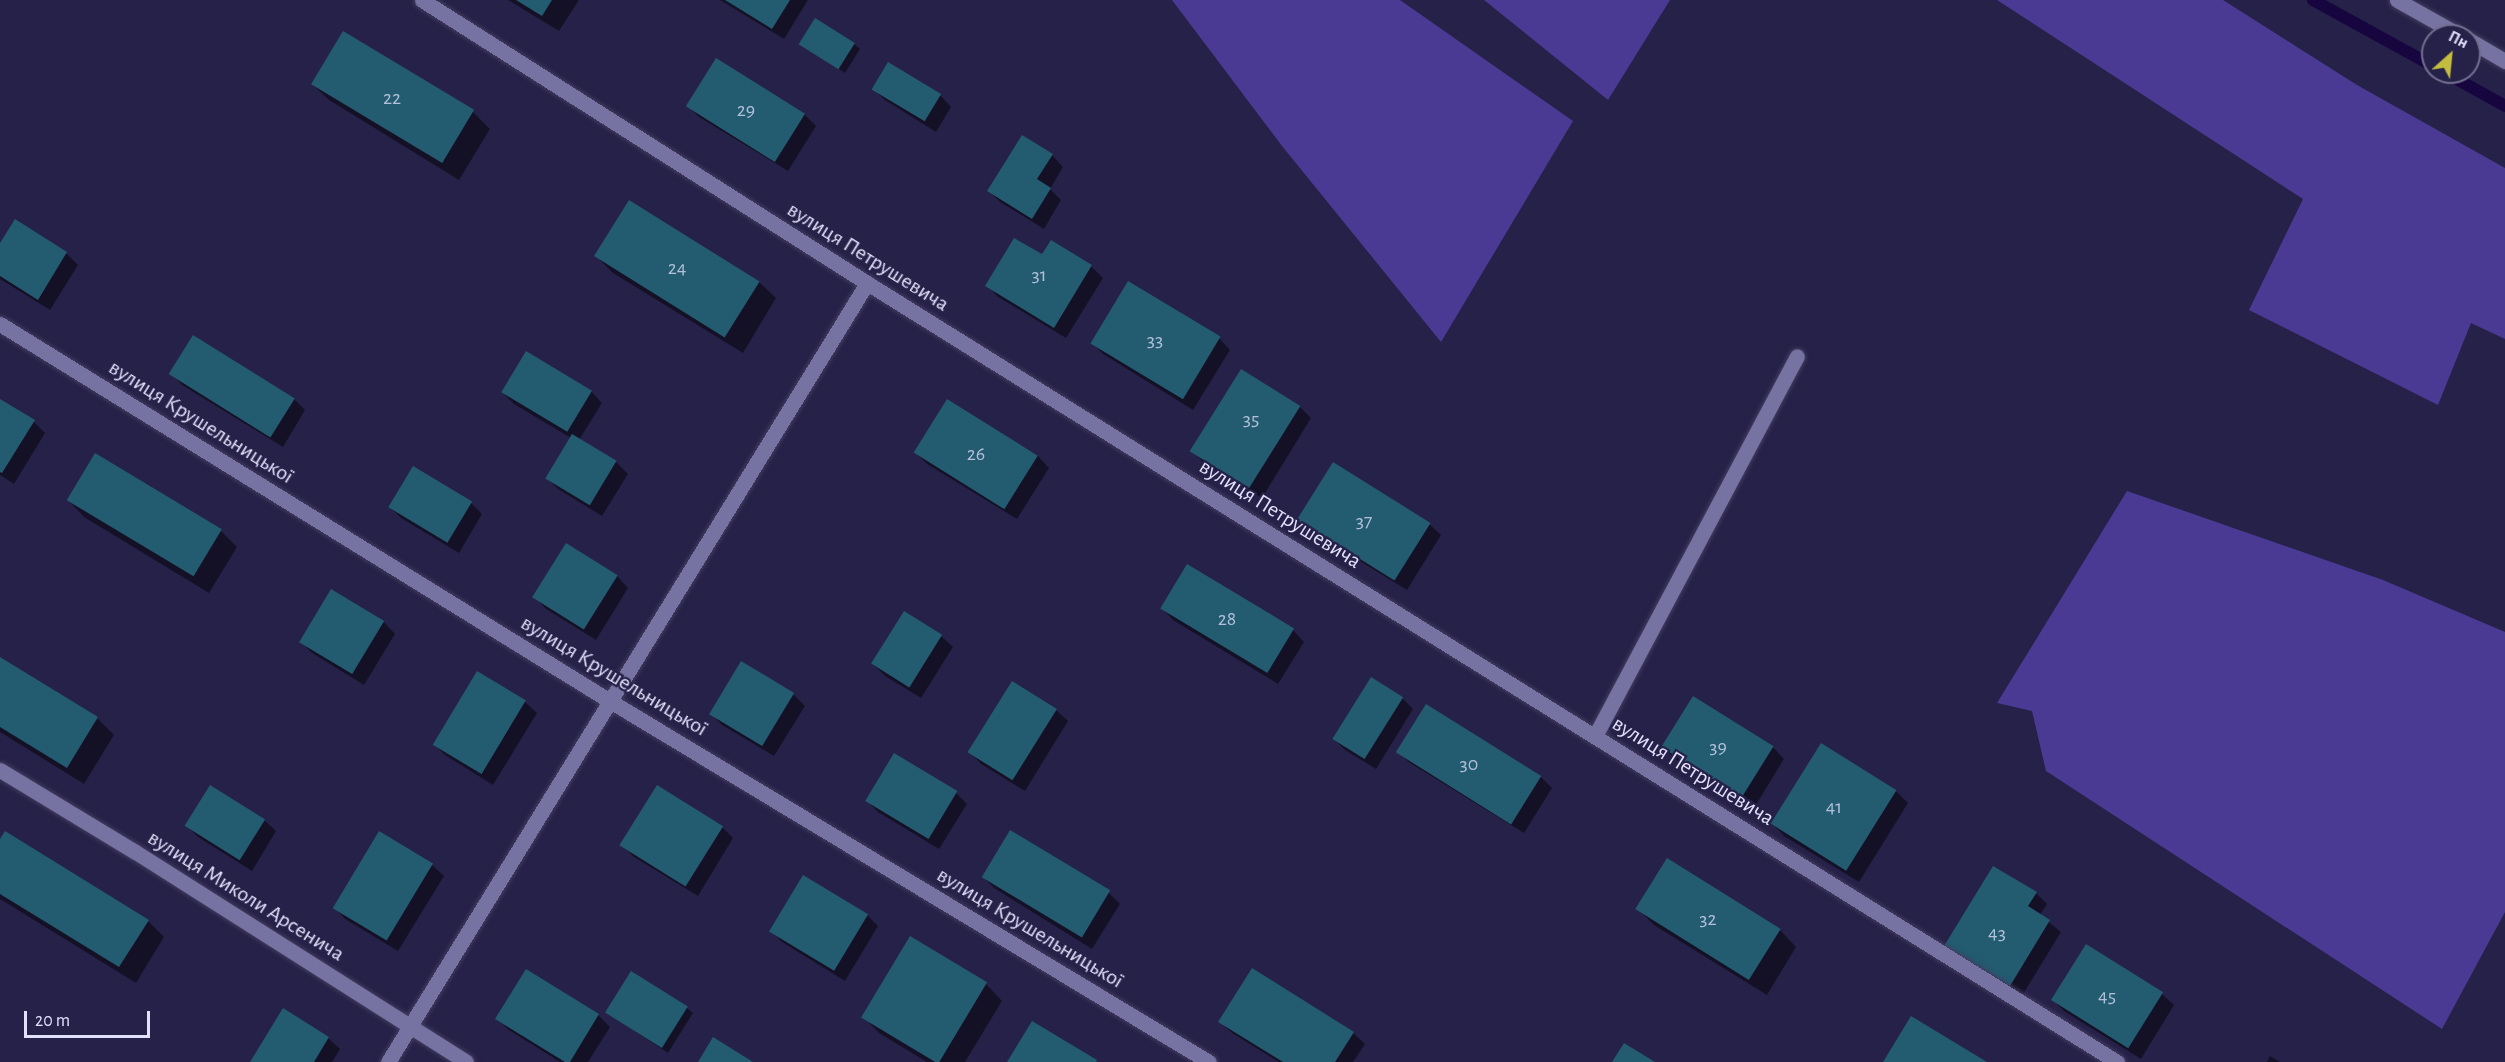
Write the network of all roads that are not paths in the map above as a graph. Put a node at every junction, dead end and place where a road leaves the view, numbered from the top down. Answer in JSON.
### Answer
{"nodes":[{"id":1,"x":422,"y":0,"type":"edge"},
{"id":2,"x":2397,"y":0,"type":"edge"},
{"id":3,"x":2440,"y":24,"type":"edge"},
{"id":4,"x":2481,"y":47,"type":"edge"},
{"id":5,"x":2505,"y":61,"type":"edge"},
{"id":6,"x":867,"y":283,"type":"junction"},
{"id":7,"x":0,"y":324,"type":"edge"},
{"id":8,"x":1797,"y":356,"type":"dead end"},
{"id":9,"x":610,"y":701,"type":"junction"},
{"id":10,"x":1594,"y":736,"type":"junction"},
{"id":11,"x":0,"y":770,"type":"edge"},
{"id":12,"x":410,"y":1027,"type":"junction"},
{"id":13,"x":388,"y":1062,"type":"edge"},
{"id":14,"x":466,"y":1062,"type":"edge"},
{"id":15,"x":1209,"y":1062,"type":"edge"},
{"id":16,"x":2118,"y":1062,"type":"edge"}],
"edges":[{"from":1,"to":6,"type":"street","name":"вулиця Петрушевича"},
{"from":2,"to":3,"type":"street"},
{"from":4,"to":5,"type":"street"},
{"from":6,"to":9,"type":"street"},
{"from":6,"to":10,"type":"street","name":"вулиця Петрушевича"},
{"from":7,"to":9,"type":"street","name":"вулиця Крушельницької"},
{"from":8,"to":10,"type":"street"},
{"from":9,"to":12,"type":"street"},
{"from":9,"to":15,"type":"street","name":"вулиця Крушельницької"},
{"from":10,"to":16,"type":"street","name":"вулиця Петрушевича"},
{"from":11,"to":12,"type":"street","name":"вулиця Миколи Арсенича"},
{"from":12,"to":13,"type":"street"},
{"from":12,"to":14,"type":"street","name":"вулиця Миколи Арсенича"}]}
